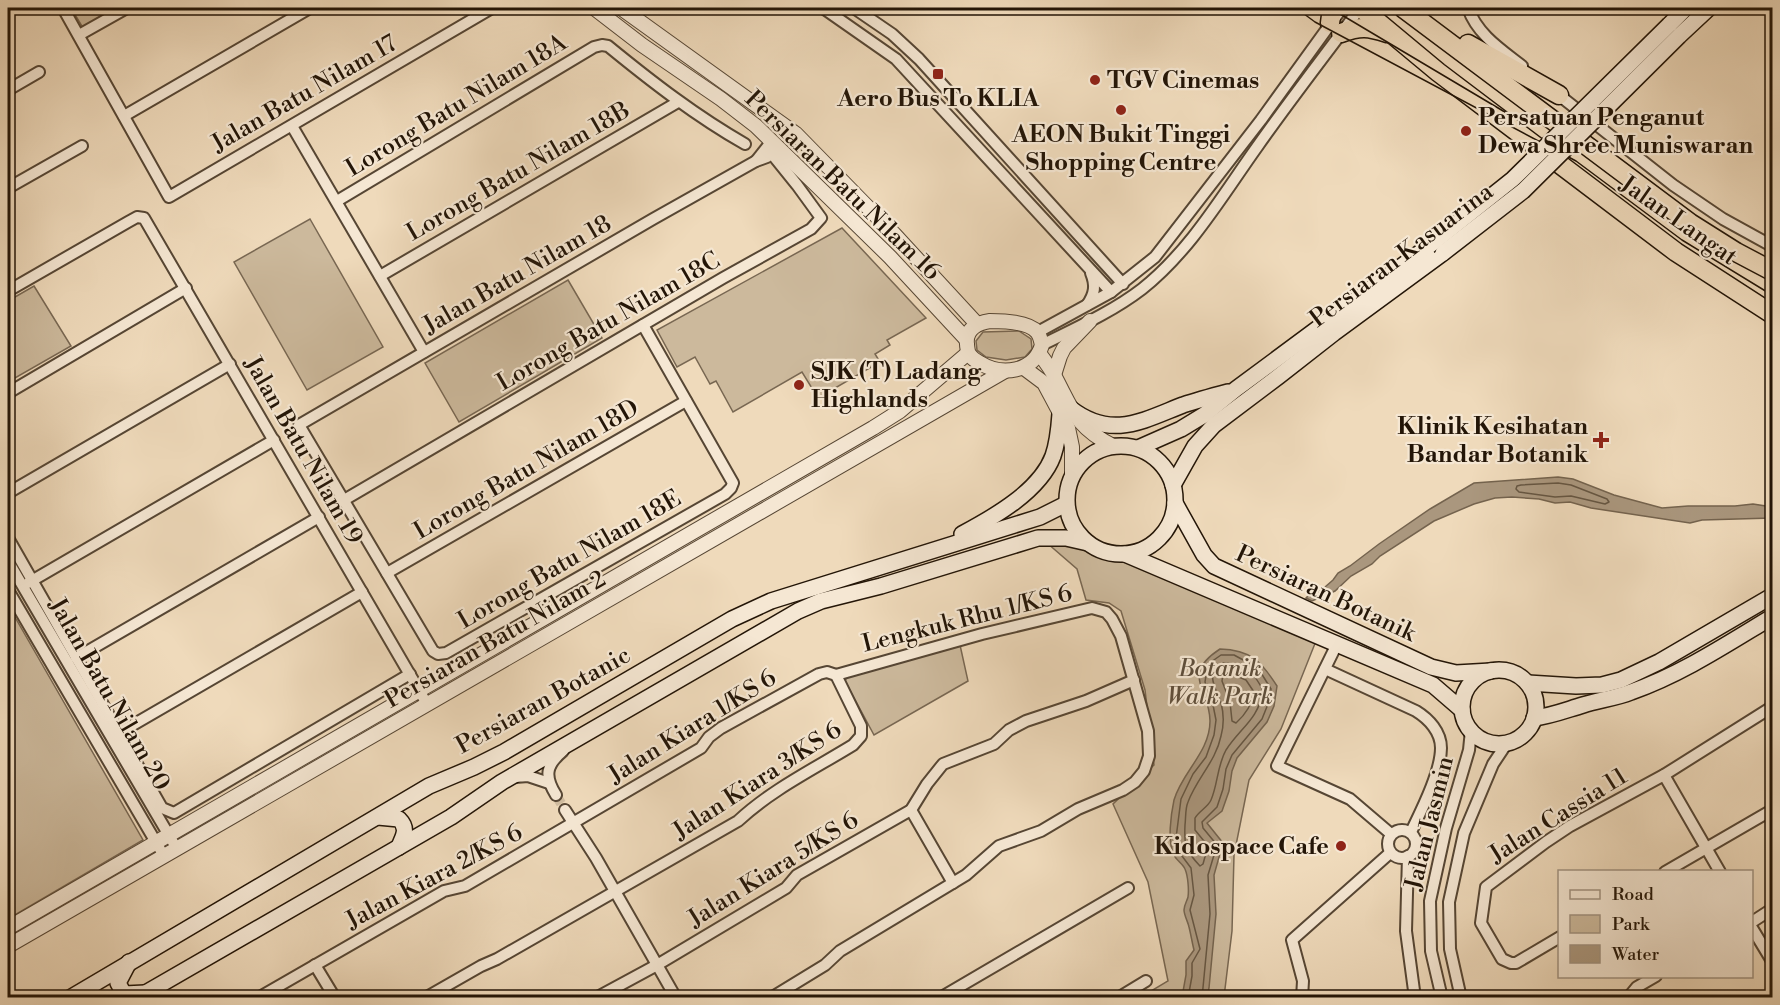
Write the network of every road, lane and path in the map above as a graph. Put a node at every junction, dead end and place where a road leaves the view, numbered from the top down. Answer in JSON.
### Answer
{"nodes":[{"id":1,"x":63,"y":8,"type":"edge"},
{"id":2,"x":127,"y":8,"type":"edge"},
{"id":3,"x":310,"y":8,"type":"edge"},
{"id":4,"x":492,"y":8,"type":"edge"},
{"id":5,"x":594,"y":8,"type":"edge"},
{"id":6,"x":621,"y":8,"type":"edge"},
{"id":7,"x":823,"y":8,"type":"edge"},
{"id":8,"x":854,"y":8,"type":"edge"},
{"id":9,"x":1342,"y":8,"type":"edge"},
{"id":10,"x":1361,"y":8,"type":"edge"},
{"id":11,"x":1387,"y":8,"type":"edge"},
{"id":12,"x":1403,"y":8,"type":"edge"},
{"id":13,"x":1468,"y":8,"type":"edge"},
{"id":14,"x":1686,"y":8,"type":"edge"},
{"id":15,"x":1709,"y":8,"type":"edge"},
{"id":16,"x":1335,"y":21,"type":"edge"},
{"id":17,"x":1430,"y":28,"type":"junction"},
{"id":18,"x":1674,"y":30,"type":"junction"},
{"id":19,"x":1392,"y":34,"type":"junction"},
{"id":20,"x":79,"y":35,"type":"junction"},
{"id":21,"x":919,"y":59,"type":"junction"},
{"id":22,"x":906,"y":70,"type":"junction"},
{"id":23,"x":39,"y":72,"type":"dead end"},
{"id":24,"x":8,"y":90,"type":"edge"},
{"id":25,"x":1559,"y":95,"type":"junction"},
{"id":26,"x":678,"y":102,"type":"junction"},
{"id":27,"x":124,"y":116,"type":"junction"},
{"id":28,"x":292,"y":126,"type":"junction"},
{"id":29,"x":1560,"y":126,"type":"junction"},
{"id":30,"x":745,"y":144,"type":"dead end"},
{"id":31,"x":82,"y":146,"type":"dead end"},
{"id":32,"x":774,"y":148,"type":"junction"},
{"id":33,"x":1032,"y":183,"type":"junction"},
{"id":34,"x":8,"y":188,"type":"edge"},
{"id":35,"x":1020,"y":193,"type":"junction"},
{"id":36,"x":337,"y":201,"type":"junction"},
{"id":37,"x":1773,"y":246,"type":"edge"},
{"id":38,"x":1436,"y":250,"type":"junction"},
{"id":39,"x":1089,"y":268,"type":"junction"},
{"id":40,"x":1773,"y":272,"type":"edge"},
{"id":41,"x":380,"y":276,"type":"junction"},
{"id":42,"x":1123,"y":284,"type":"junction"},
{"id":43,"x":186,"y":288,"type":"junction"},
{"id":44,"x":8,"y":291,"type":"edge"},
{"id":45,"x":1111,"y":292,"type":"junction"},
{"id":46,"x":1087,"y":306,"type":"junction"},
{"id":47,"x":1773,"y":314,"type":"edge"},
{"id":48,"x":1090,"y":321,"type":"junction"},
{"id":49,"x":977,"y":324,"type":"junction"},
{"id":50,"x":643,"y":325,"type":"junction"},
{"id":51,"x":966,"y":339,"type":"junction"},
{"id":52,"x":1040,"y":344,"type":"junction"},
{"id":53,"x":424,"y":352,"type":"junction"},
{"id":54,"x":968,"y":353,"type":"junction"},
{"id":55,"x":230,"y":364,"type":"junction"},
{"id":56,"x":1024,"y":368,"type":"junction"},
{"id":57,"x":1005,"y":370,"type":"junction"},
{"id":58,"x":1054,"y":375,"type":"junction"},
{"id":59,"x":1236,"y":389,"type":"junction"},
{"id":60,"x":8,"y":393,"type":"edge"},
{"id":61,"x":686,"y":401,"type":"junction"},
{"id":62,"x":1065,"y":411,"type":"junction"},
{"id":63,"x":274,"y":440,"type":"junction"},
{"id":64,"x":1113,"y":446,"type":"junction"},
{"id":65,"x":1138,"y":448,"type":"junction"},
{"id":66,"x":1072,"y":475,"type":"junction"},
{"id":67,"x":1173,"y":485,"type":"junction"},
{"id":68,"x":771,"y":487,"type":"junction"},
{"id":69,"x":8,"y":493,"type":"edge"},
{"id":70,"x":344,"y":500,"type":"junction"},
{"id":71,"x":779,"y":501,"type":"junction"},
{"id":72,"x":1175,"y":503,"type":"junction"},
{"id":73,"x":1066,"y":504,"type":"junction"},
{"id":74,"x":319,"y":517,"type":"junction"},
{"id":75,"x":8,"y":538,"type":"edge"},
{"id":76,"x":1088,"y":543,"type":"junction"},
{"id":77,"x":930,"y":550,"type":"junction"},
{"id":78,"x":1125,"y":554,"type":"junction"},
{"id":79,"x":8,"y":561,"type":"edge"},
{"id":80,"x":387,"y":573,"type":"junction"},
{"id":81,"x":27,"y":583,"type":"junction"},
{"id":82,"x":9,"y":592,"type":"edge"},
{"id":83,"x":362,"y":592,"type":"junction"},
{"id":84,"x":1773,"y":596,"type":"edge"},
{"id":85,"x":1773,"y":617,"type":"edge"},
{"id":86,"x":1337,"y":644,"type":"junction"},
{"id":87,"x":76,"y":658,"type":"junction"},
{"id":88,"x":1325,"y":669,"type":"junction"},
{"id":89,"x":1491,"y":671,"type":"junction"},
{"id":90,"x":410,"y":675,"type":"junction"},
{"id":91,"x":836,"y":675,"type":"junction"},
{"id":92,"x":1134,"y":680,"type":"junction"},
{"id":93,"x":1528,"y":683,"type":"junction"},
{"id":94,"x":420,"y":690,"type":"junction"},
{"id":95,"x":428,"y":704,"type":"junction"},
{"id":96,"x":1773,"y":707,"type":"edge"},
{"id":97,"x":1462,"y":710,"type":"junction"},
{"id":98,"x":1534,"y":718,"type":"junction"},
{"id":99,"x":1471,"y":730,"type":"junction"},
{"id":100,"x":119,"y":733,"type":"junction"},
{"id":101,"x":577,"y":739,"type":"junction"},
{"id":102,"x":1507,"y":742,"type":"junction"},
{"id":103,"x":1664,"y":775,"type":"junction"},
{"id":104,"x":502,"y":782,"type":"junction"},
{"id":105,"x":549,"y":783,"type":"junction"},
{"id":106,"x":556,"y":795,"type":"tunnel mouth"},
{"id":107,"x":565,"y":810,"type":"tunnel mouth"},
{"id":108,"x":911,"y":810,"type":"junction"},
{"id":109,"x":1773,"y":810,"type":"edge"},
{"id":110,"x":378,"y":817,"type":"junction"},
{"id":111,"x":573,"y":824,"type":"junction"},
{"id":112,"x":1411,"y":832,"type":"junction"},
{"id":113,"x":1391,"y":834,"type":"junction"},
{"id":114,"x":169,"y":835,"type":"junction"},
{"id":115,"x":156,"y":842,"type":"junction"},
{"id":116,"x":399,"y":847,"type":"junction"},
{"id":117,"x":1707,"y":848,"type":"junction"},
{"id":118,"x":177,"y":849,"type":"junction"},
{"id":119,"x":1390,"y":853,"type":"junction"},
{"id":120,"x":164,"y":856,"type":"junction"},
{"id":121,"x":1408,"y":856,"type":"junction"},
{"id":122,"x":1668,"y":870,"type":"edge"},
{"id":123,"x":1719,"y":870,"type":"edge"},
{"id":124,"x":952,"y":883,"type":"junction"},
{"id":125,"x":1128,"y":888,"type":"dead end"},
{"id":126,"x":615,"y":891,"type":"junction"},
{"id":127,"x":1773,"y":909,"type":"edge"},
{"id":128,"x":1753,"y":920,"type":"edge"},
{"id":129,"x":8,"y":928,"type":"edge"},
{"id":130,"x":1753,"y":930,"type":"edge"},
{"id":131,"x":1558,"y":939,"type":"edge"},
{"id":132,"x":8,"y":946,"type":"edge"},
{"id":133,"x":1773,"y":961,"type":"edge"},
{"id":134,"x":129,"y":962,"type":"junction"},
{"id":135,"x":315,"y":965,"type":"junction"},
{"id":136,"x":657,"y":965,"type":"junction"},
{"id":137,"x":1653,"y":978,"type":"edge"},
{"id":138,"x":1146,"y":981,"type":"dead end"},
{"id":139,"x":141,"y":995,"type":"edge"},
{"id":140,"x":70,"y":998,"type":"edge"},
{"id":141,"x":258,"y":998,"type":"edge"},
{"id":142,"x":335,"y":998,"type":"edge"},
{"id":143,"x":425,"y":998,"type":"edge"},
{"id":144,"x":596,"y":998,"type":"edge"},
{"id":145,"x":676,"y":998,"type":"edge"},
{"id":146,"x":771,"y":998,"type":"edge"},
{"id":147,"x":940,"y":998,"type":"edge"},
{"id":148,"x":1118,"y":998,"type":"edge"},
{"id":149,"x":1302,"y":998,"type":"edge"},
{"id":150,"x":1415,"y":998,"type":"edge"},
{"id":151,"x":1442,"y":998,"type":"edge"},
{"id":152,"x":1461,"y":998,"type":"edge"},
{"id":153,"x":1628,"y":998,"type":"edge"}],
"edges":[{"from":1,"to":20,"type":"street"},
{"from":2,"to":20,"type":"street"},
{"from":3,"to":27,"type":"street"},
{"from":4,"to":28,"type":"street","name":"Jalan Batu Nilam 17"},
{"from":5,"to":32,"type":"street","name":"Persiaran Batu Nilam 16"},
{"from":6,"to":49,"type":"street","name":"Persiaran Batu Nilam 16"},
{"from":7,"to":22,"type":"street"},
{"from":8,"to":21,"type":"street"},
{"from":9,"to":16,"type":"street"},
{"from":10,"to":16,"type":"street"},
{"from":10,"to":19,"type":"highway","name":"Jalan Langat"},
{"from":11,"to":29,"type":"highway"},
{"from":12,"to":17,"type":"highway","name":"Jalan Langat"},
{"from":13,"to":25,"type":"street"},
{"from":14,"to":18,"type":"main road","name":"Persiaran Kasuarina"},
{"from":15,"to":18,"type":"main road","name":"Persiaran Kasuarina"},
{"from":16,"to":19,"type":"highway"},
{"from":16,"to":42,"type":"street"},
{"from":16,"to":48,"type":"street"},
{"from":17,"to":25,"type":"highway"},
{"from":17,"to":29,"type":"highway","name":"Jalan Langat"},
{"from":18,"to":38,"type":"main road","name":"Persiaran Kasuarina","bridge":true},
{"from":19,"to":47,"type":"highway","name":"Jalan Langat"},
{"from":20,"to":27,"type":"street"},
{"from":21,"to":22,"type":"street"},
{"from":21,"to":33,"type":"street"},
{"from":22,"to":35,"type":"street"},
{"from":23,"to":24,"type":"street"},
{"from":25,"to":37,"type":"street"},
{"from":26,"to":30,"type":"street","name":"Lorong Batu Nilam 18A"},
{"from":26,"to":36,"type":"street","name":"Lorong Batu Nilam 18A"},
{"from":26,"to":41,"type":"street","name":"Lorong Batu Nilam 18B"},
{"from":27,"to":28,"type":"street","name":"Jalan Batu Nilam 17"},
{"from":28,"to":36,"type":"street"},
{"from":29,"to":40,"type":"highway","name":"Jalan Langat"},
{"from":31,"to":34,"type":"street"},
{"from":32,"to":50,"type":"street","name":"Lorong Batu Nilam 18C"},
{"from":32,"to":51,"type":"street","name":"Persiaran Batu Nilam 16"},
{"from":32,"to":53,"type":"street","name":"Jalan Batu Nilam 18"},
{"from":33,"to":35,"type":"street"},
{"from":33,"to":42,"type":"street"},
{"from":35,"to":39,"type":"street"},
{"from":36,"to":41,"type":"street"},
{"from":38,"to":59,"type":"main road","name":"Persiaran Kasuarina"},
{"from":38,"to":67,"type":"main road","name":"Persiaran Kasuarina"},
{"from":39,"to":45,"type":"street"},
{"from":39,"to":46,"type":"street"},
{"from":41,"to":53,"type":"street"},
{"from":42,"to":45,"type":"street"},
{"from":43,"to":44,"type":"street","name":"Jalan Batu Nilam 19"},
{"from":43,"to":55,"type":"street","name":"Jalan Batu Nilam 19"},
{"from":43,"to":60,"type":"street"},
{"from":45,"to":46,"type":"street"},
{"from":46,"to":52,"type":"street"},
{"from":48,"to":52,"type":"street"},
{"from":48,"to":58,"type":"street"},
{"from":49,"to":51,"type":"street"},
{"from":49,"to":52,"type":"street"},
{"from":50,"to":61,"type":"street"},
{"from":50,"to":70,"type":"street","name":"Lorong Batu Nilam 18C"},
{"from":51,"to":54,"type":"street"},
{"from":52,"to":56,"type":"street"},
{"from":52,"to":58,"type":"street"},
{"from":53,"to":70,"type":"street","name":"Jalan Batu Nilam 18"},
{"from":54,"to":57,"type":"street"},
{"from":54,"to":68,"type":"street","name":"Persiaran Batu Nilam 2"},
{"from":55,"to":63,"type":"street","name":"Jalan Batu Nilam 19"},
{"from":55,"to":69,"type":"street"},
{"from":56,"to":57,"type":"street"},
{"from":56,"to":62,"type":"street"},
{"from":57,"to":71,"type":"street","name":"Persiaran Batu Nilam 2"},
{"from":58,"to":62,"type":"street"},
{"from":59,"to":62,"type":"main road"},
{"from":59,"to":65,"type":"main road","name":"Persiaran Kasuarina"},
{"from":61,"to":80,"type":"street","name":"Lorong Batu Nilam 18D"},
{"from":61,"to":80,"type":"street","name":"Lorong Batu Nilam 18E"},
{"from":62,"to":64,"type":"street"},
{"from":62,"to":66,"type":"street"},
{"from":62,"to":77,"type":"main road"},
{"from":63,"to":74,"type":"street","name":"Jalan Batu Nilam 19"},
{"from":63,"to":81,"type":"street"},
{"from":64,"to":65,"type":"main road"},
{"from":64,"to":66,"type":"main road"},
{"from":65,"to":67,"type":"main road"},
{"from":66,"to":73,"type":"main road"},
{"from":67,"to":72,"type":"main road"},
{"from":68,"to":71,"type":"street"},
{"from":68,"to":94,"type":"street","name":"Persiaran Batu Nilam 2"},
{"from":70,"to":80,"type":"street"},
{"from":71,"to":95,"type":"street","name":"Persiaran Batu Nilam 2"},
{"from":72,"to":78,"type":"main road"},
{"from":72,"to":89,"type":"main road","name":"Persiaran Botanik"},
{"from":73,"to":76,"type":"main road"},
{"from":73,"to":77,"type":"main road","name":"Persiaran Botanic"},
{"from":74,"to":83,"type":"street","name":"Jalan Batu Nilam 19"},
{"from":74,"to":87,"type":"street"},
{"from":75,"to":81,"type":"street"},
{"from":76,"to":78,"type":"main road"},
{"from":76,"to":101,"type":"main road","name":"Persiaran Botanic"},
{"from":77,"to":110,"type":"main road","name":"Persiaran Botanic"},
{"from":78,"to":86,"type":"main road","name":"Persiaran Botanik"},
{"from":79,"to":81,"type":"street","name":"Jalan Batu Nilam 20"},
{"from":81,"to":82,"type":"street"},
{"from":81,"to":87,"type":"street"},
{"from":81,"to":114,"type":"street","name":"Jalan Batu Nilam 20"},
{"from":82,"to":115,"type":"street","name":"Jalan Batu Nilam 20"},
{"from":83,"to":90,"type":"street","name":"Jalan Batu Nilam 19"},
{"from":83,"to":100,"type":"street"},
{"from":84,"to":93,"type":"main road"},
{"from":85,"to":98,"type":"main road"},
{"from":86,"to":88,"type":"street"},
{"from":86,"to":97,"type":"main road","name":"Persiaran Botanik"},
{"from":87,"to":100,"type":"street"},
{"from":88,"to":112,"type":"street"},
{"from":88,"to":113,"type":"street"},
{"from":89,"to":93,"type":"main road"},
{"from":89,"to":97,"type":"main road"},
{"from":90,"to":94,"type":"street","name":"Jalan Batu Nilam 19"},
{"from":90,"to":100,"type":"street"},
{"from":91,"to":92,"type":"street","name":"Lengkuk Rhu 1/KS 6"},
{"from":91,"to":111,"type":"street","name":"Jalan Kiara 1/KS 6"},
{"from":91,"to":126,"type":"street","name":"Jalan Kiara 3/KS 6"},
{"from":92,"to":108,"type":"street"},
{"from":92,"to":124,"type":"street","name":"Lengkuk Rhu 1/KS 6"},
{"from":93,"to":98,"type":"main road"},
{"from":94,"to":95,"type":"street","name":"Jalan Batu Nilam 19"},
{"from":94,"to":114,"type":"street","name":"Persiaran Batu Nilam 2"},
{"from":95,"to":118,"type":"street","name":"Persiaran Batu Nilam 2"},
{"from":96,"to":103,"type":"street","name":"Jalan Cassia 11"},
{"from":97,"to":99,"type":"main road"},
{"from":98,"to":102,"type":"main road"},
{"from":99,"to":102,"type":"main road"},
{"from":99,"to":151,"type":"street","name":"Jalan Jasmin"},
{"from":101,"to":104,"type":"main road","name":"Persiaran Botanic"},
{"from":101,"to":105,"type":"street"},
{"from":102,"to":152,"type":"street","name":"Jalan Jasmin"},
{"from":103,"to":117,"type":"street"},
{"from":103,"to":131,"type":"street","name":"Jalan Cassia 11"},
{"from":104,"to":105,"type":"street"},
{"from":104,"to":116,"type":"main road","name":"Persiaran Botanic"},
{"from":105,"to":106,"type":"street"},
{"from":107,"to":111,"type":"street"},
{"from":108,"to":124,"type":"street"},
{"from":108,"to":136,"type":"street","name":"Jalan Kiara 5/KS 6"},
{"from":109,"to":117,"type":"street"},
{"from":110,"to":116,"type":"main road"},
{"from":110,"to":134,"type":"main road","name":"Persiaran Botanic"},
{"from":111,"to":126,"type":"street"},
{"from":111,"to":135,"type":"street","name":"Jalan Kiara 2/KS 6"},
{"from":112,"to":113,"type":"street"},
{"from":112,"to":121,"type":"street"},
{"from":113,"to":119,"type":"street"},
{"from":114,"to":115,"type":"street","name":"Persiaran Batu Nilam 2"},
{"from":114,"to":118,"type":"street","name":"Jalan Batu Nilam 20"},
{"from":115,"to":120,"type":"street","name":"Jalan Batu Nilam 20"},
{"from":115,"to":129,"type":"street","name":"Persiaran Batu Nilam 2"},
{"from":116,"to":139,"type":"main road","name":"Persiaran Botanic"},
{"from":117,"to":122,"type":"street"},
{"from":117,"to":123,"type":"street"},
{"from":118,"to":120,"type":"street","name":"Persiaran Batu Nilam 2"},
{"from":119,"to":121,"type":"street"},
{"from":119,"to":149,"type":"street"},
{"from":120,"to":132,"type":"street","name":"Persiaran Batu Nilam 2"},
{"from":121,"to":150,"type":"street"},
{"from":124,"to":146,"type":"street","name":"Lengkuk Rhu 1/KS 6"},
{"from":125,"to":147,"type":"street"},
{"from":126,"to":136,"type":"street"},
{"from":126,"to":143,"type":"street","name":"Jalan Kiara 3/KS 6"},
{"from":127,"to":128,"type":"street"},
{"from":130,"to":133,"type":"street"},
{"from":134,"to":139,"type":"main road"},
{"from":134,"to":140,"type":"main road","name":"Persiaran Botanic"},
{"from":135,"to":141,"type":"street","name":"Jalan Kiara 2/KS 6"},
{"from":135,"to":142,"type":"street"},
{"from":136,"to":144,"type":"street","name":"Jalan Kiara 5/KS 6"},
{"from":136,"to":145,"type":"street"},
{"from":137,"to":153,"type":"street"},
{"from":138,"to":148,"type":"street"}]}
